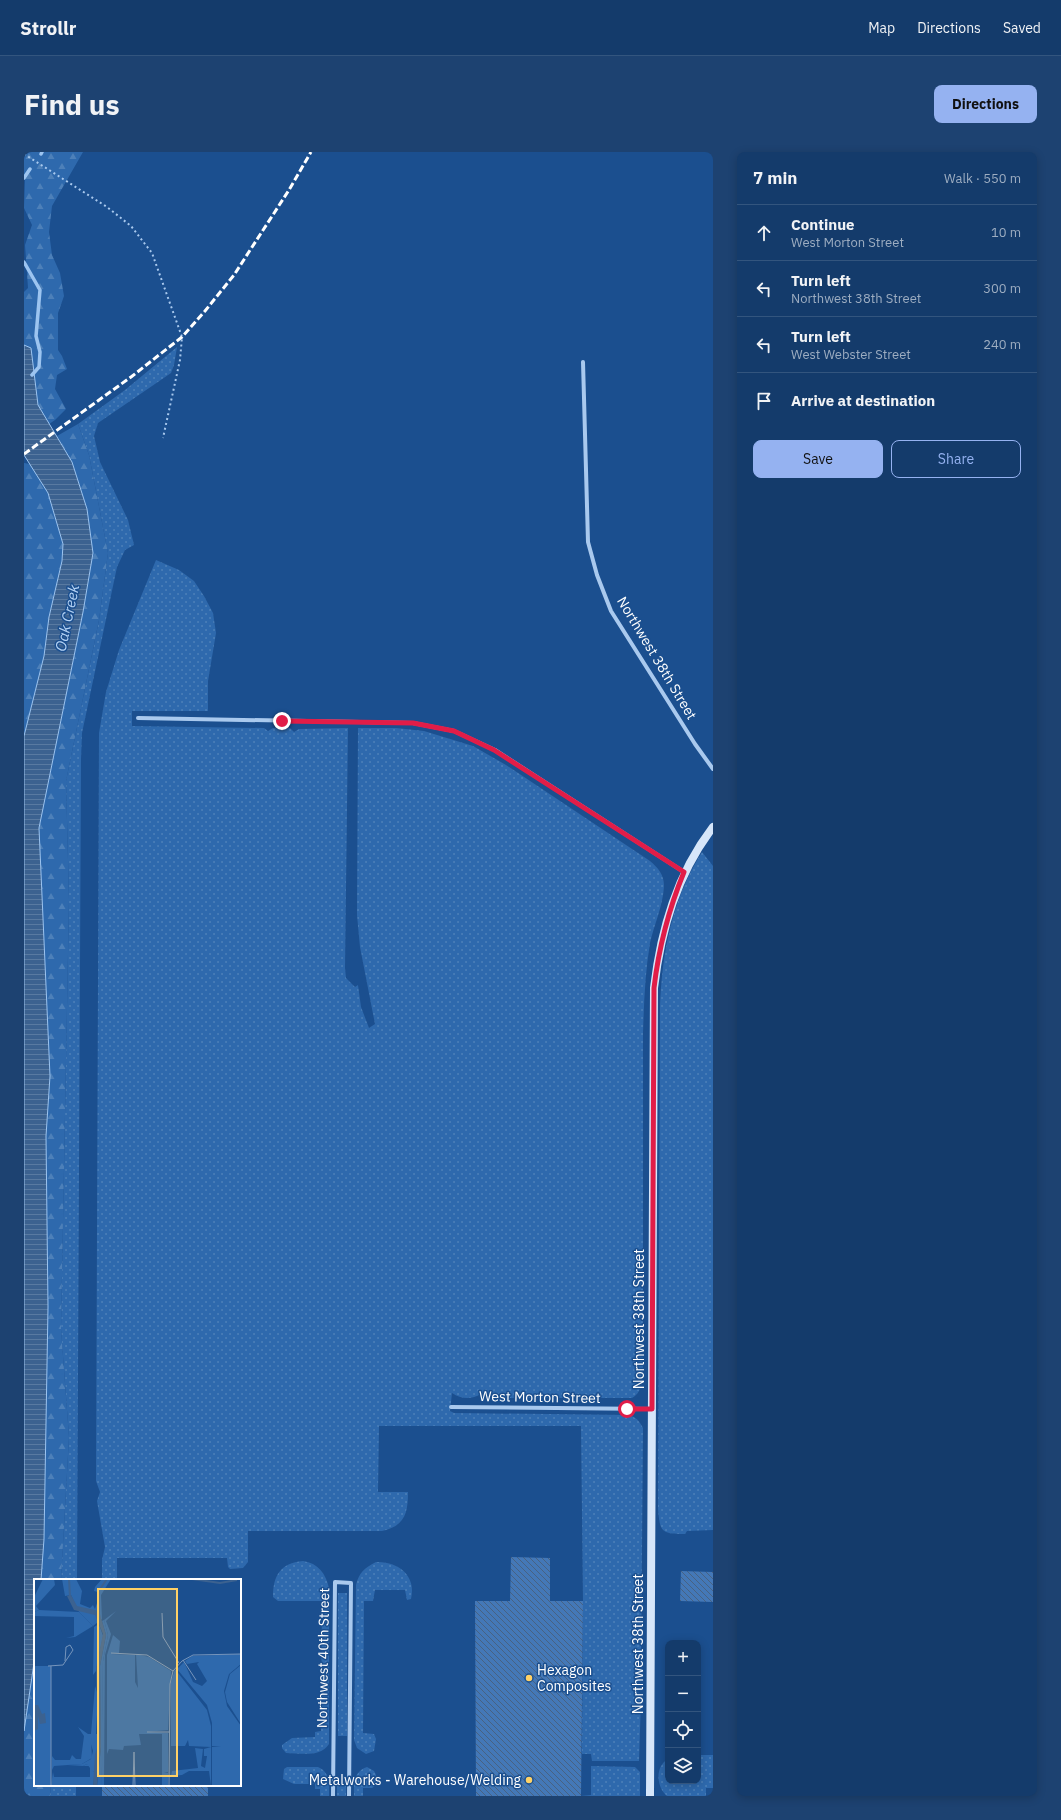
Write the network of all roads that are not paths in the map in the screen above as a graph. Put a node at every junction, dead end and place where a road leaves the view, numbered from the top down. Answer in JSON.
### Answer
{"nodes":[{"id":1,"x":583,"y":362,"type":"dead end"},
{"id":2,"x":138,"y":718,"type":"dead end"},
{"id":3,"x":713,"y":769,"type":"edge"},
{"id":4,"x":713,"y":827,"type":"edge"},
{"id":5,"x":684,"y":872,"type":"junction"},
{"id":6,"x":451,"y":1407,"type":"dead end"},
{"id":7,"x":652,"y":1409,"type":"junction"},
{"id":8,"x":333,"y":1796,"type":"edge"},
{"id":9,"x":349,"y":1796,"type":"edge"},
{"id":10,"x":650,"y":1796,"type":"edge"}],
"edges":[{"from":1,"to":3,"type":"street","name":"Northwest 38th Street"},
{"from":2,"to":5,"type":"street"},
{"from":4,"to":5,"type":"main road","name":"Northwest 38th Street"},
{"from":5,"to":7,"type":"main road","name":"Northwest 38th Street"},
{"from":6,"to":7,"type":"street","name":"West Morton Street"},
{"from":7,"to":10,"type":"main road","name":"Northwest 38th Street"},
{"from":8,"to":9,"type":"street","name":"Northwest 40th Street"}]}
